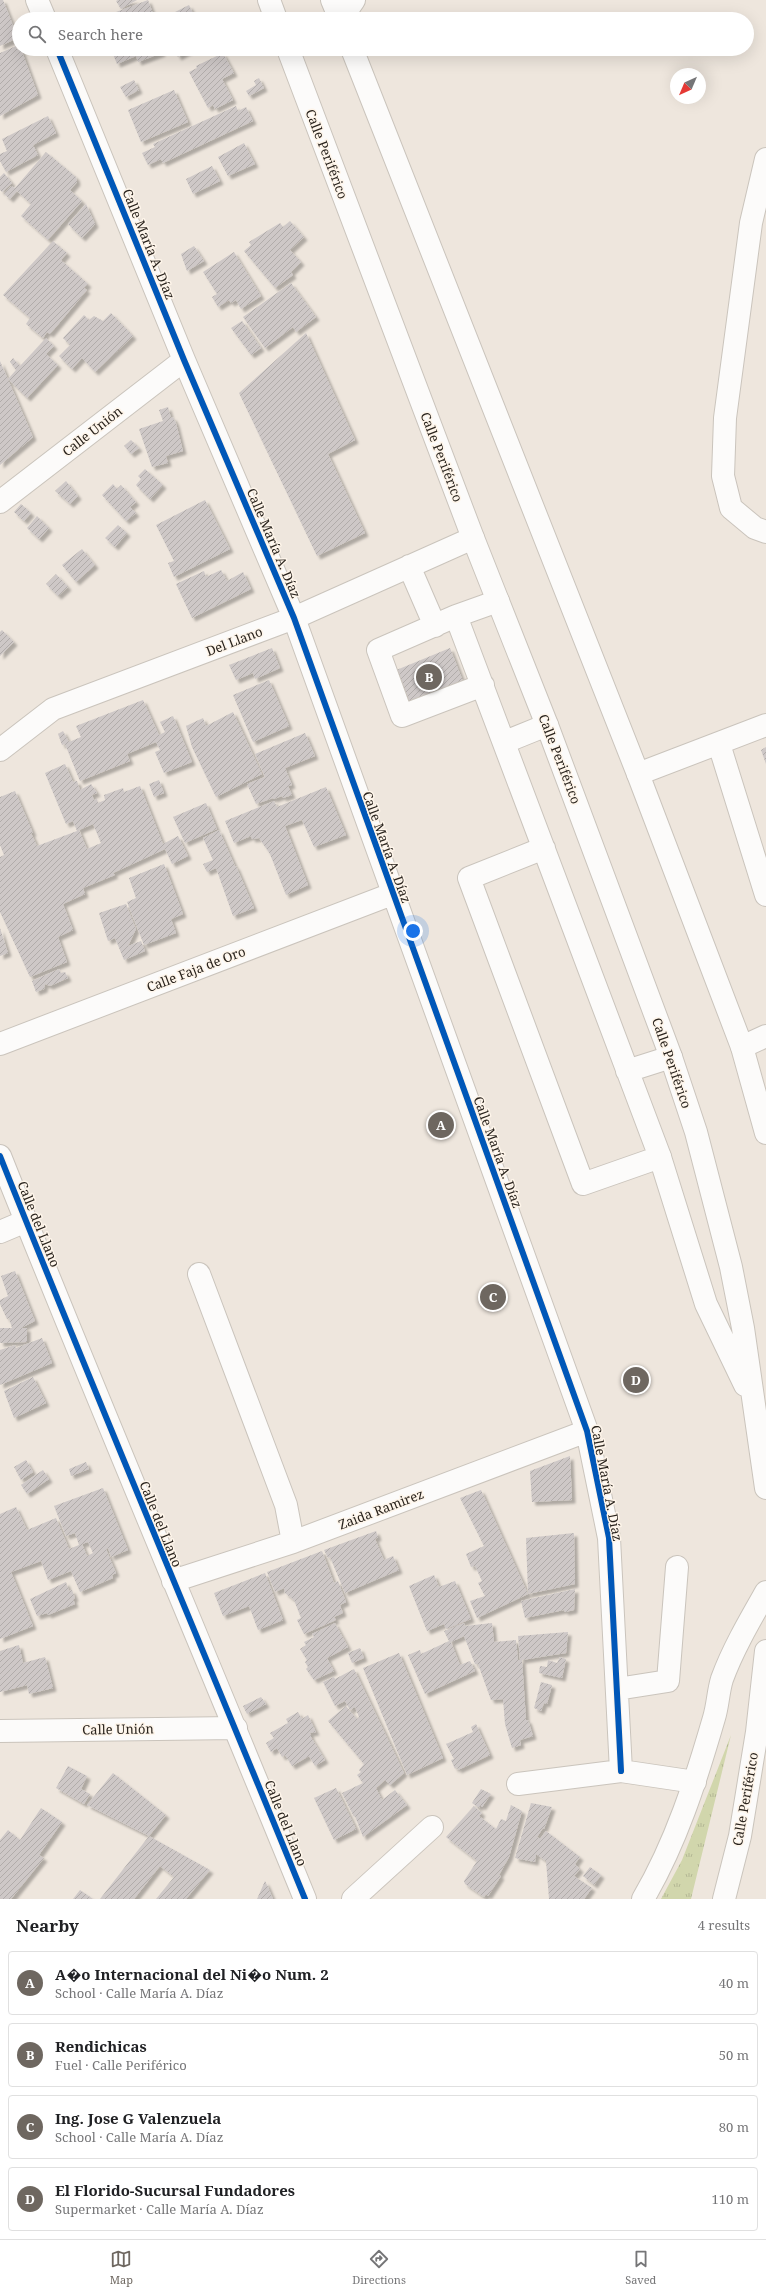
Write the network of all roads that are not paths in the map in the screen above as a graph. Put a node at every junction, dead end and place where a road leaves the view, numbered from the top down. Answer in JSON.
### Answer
{"nodes":[{"id":1,"x":37,"y":0,"type":"edge"},
{"id":2,"x":269,"y":0,"type":"edge"},
{"id":3,"x":332,"y":0,"type":"edge"},
{"id":4,"x":354,"y":0,"type":"edge"},
{"id":5,"x":42,"y":12,"type":"edge"},
{"id":6,"x":273,"y":12,"type":"edge"},
{"id":7,"x":337,"y":12,"type":"edge"},
{"id":8,"x":345,"y":12,"type":"edge"},
{"id":9,"x":60,"y":56,"type":"edge"},
{"id":10,"x":291,"y":56,"type":"edge"},
{"id":11,"x":355,"y":56,"type":"edge"},
{"id":12,"x":766,"y":159,"type":"edge"},
{"id":13,"x":184,"y":360,"type":"junction"},
{"id":14,"x":0,"y":502,"type":"edge"},
{"id":15,"x":766,"y":532,"type":"edge"},
{"id":16,"x":473,"y":538,"type":"junction"},
{"id":17,"x":409,"y":566,"type":"junction"},
{"id":18,"x":498,"y":601,"type":"junction"},
{"id":19,"x":456,"y":616,"type":"junction"},
{"id":20,"x":294,"y":618,"type":"junction"},
{"id":21,"x":435,"y":626,"type":"junction"},
{"id":22,"x":483,"y":684,"type":"junction"},
{"id":23,"x":547,"y":725,"type":"junction"},
{"id":24,"x":766,"y":725,"type":"edge"},
{"id":25,"x":505,"y":742,"type":"junction"},
{"id":26,"x":719,"y":744,"type":"junction"},
{"id":27,"x":0,"y":750,"type":"edge"},
{"id":28,"x":638,"y":774,"type":"junction"},
{"id":29,"x":544,"y":848,"type":"junction"},
{"id":30,"x":392,"y":894,"type":"junction"},
{"id":31,"x":766,"y":894,"type":"edge"},
{"id":32,"x":766,"y":1036,"type":"edge"},
{"id":33,"x":0,"y":1044,"type":"edge"},
{"id":34,"x":742,"y":1047,"type":"junction"},
{"id":35,"x":671,"y":1057,"type":"junction"},
{"id":36,"x":627,"y":1071,"type":"junction"},
{"id":37,"x":766,"y":1133,"type":"edge"},
{"id":38,"x":0,"y":1156,"type":"edge"},
{"id":39,"x":660,"y":1156,"type":"junction"},
{"id":40,"x":26,"y":1221,"type":"junction"},
{"id":41,"x":0,"y":1232,"type":"edge"},
{"id":42,"x":199,"y":1274,"type":"dead end"},
{"id":43,"x":753,"y":1403,"type":"junction"},
{"id":44,"x":587,"y":1431,"type":"junction"},
{"id":45,"x":766,"y":1488,"type":"edge"},
{"id":46,"x":293,"y":1542,"type":"junction"},
{"id":47,"x":677,"y":1567,"type":"dead end"},
{"id":48,"x":172,"y":1581,"type":"junction"},
{"id":49,"x":766,"y":1592,"type":"edge"},
{"id":50,"x":766,"y":1651,"type":"edge"},
{"id":51,"x":618,"y":1689,"type":"junction"},
{"id":52,"x":236,"y":1728,"type":"junction"},
{"id":53,"x":0,"y":1731,"type":"edge"},
{"id":54,"x":621,"y":1771,"type":"junction"},
{"id":55,"x":695,"y":1782,"type":"junction"},
{"id":56,"x":518,"y":1784,"type":"dead end"},
{"id":57,"x":432,"y":1827,"type":"dead end"},
{"id":58,"x":305,"y":1899,"type":"edge"},
{"id":59,"x":353,"y":1899,"type":"edge"},
{"id":60,"x":643,"y":1899,"type":"edge"},
{"id":61,"x":724,"y":1899,"type":"edge"}],
"edges":[{"from":1,"to":5,"type":"main road"},
{"from":2,"to":6,"type":"main road"},
{"from":3,"to":7,"type":"main road"},
{"from":4,"to":8,"type":"main road"},
{"from":9,"to":13,"type":"main road","name":"Calle María A. Díaz"},
{"from":10,"to":16,"type":"main road","name":"Calle Periférico"},
{"from":11,"to":28,"type":"main road"},
{"from":12,"to":15,"type":"main road"},
{"from":13,"to":14,"type":"main road","name":"Calle Unión"},
{"from":13,"to":20,"type":"main road","name":"Calle María A. Díaz"},
{"from":16,"to":17,"type":"main road","name":"Del Llano"},
{"from":16,"to":18,"type":"main road","name":"Calle Periférico"},
{"from":17,"to":20,"type":"main road","name":"Del Llano"},
{"from":17,"to":21,"type":"main road"},
{"from":18,"to":19,"type":"main road"},
{"from":18,"to":23,"type":"main road","name":"Calle Periférico"},
{"from":19,"to":21,"type":"main road"},
{"from":19,"to":22,"type":"main road"},
{"from":20,"to":27,"type":"main road","name":"Del Llano"},
{"from":20,"to":30,"type":"main road","name":"Calle María A. Díaz"},
{"from":21,"to":22,"type":"main road"},
{"from":22,"to":25,"type":"main road"},
{"from":23,"to":25,"type":"main road"},
{"from":23,"to":35,"type":"main road","name":"Calle Periférico"},
{"from":24,"to":26,"type":"main road"},
{"from":25,"to":29,"type":"main road"},
{"from":26,"to":28,"type":"main road"},
{"from":26,"to":31,"type":"main road"},
{"from":28,"to":34,"type":"main road"},
{"from":29,"to":36,"type":"main road"},
{"from":29,"to":39,"type":"main road"},
{"from":30,"to":33,"type":"main road","name":"Calle Faja de Oro"},
{"from":30,"to":44,"type":"main road","name":"Calle María A. Díaz"},
{"from":32,"to":34,"type":"main road"},
{"from":34,"to":37,"type":"main road"},
{"from":35,"to":36,"type":"main road"},
{"from":35,"to":43,"type":"main road","name":"Calle Periférico"},
{"from":36,"to":39,"type":"main road"},
{"from":38,"to":40,"type":"main road","name":"Calle del Llano"},
{"from":39,"to":43,"type":"main road"},
{"from":40,"to":41,"type":"main road"},
{"from":40,"to":48,"type":"main road","name":"Calle del Llano"},
{"from":42,"to":46,"type":"main road"},
{"from":43,"to":45,"type":"main road","name":"Calle Periférico"},
{"from":44,"to":46,"type":"main road","name":"Zaida Ramirez"},
{"from":44,"to":51,"type":"main road","name":"Calle María A. Díaz"},
{"from":46,"to":48,"type":"main road","name":"Zaida Ramirez"},
{"from":47,"to":51,"type":"main road"},
{"from":48,"to":52,"type":"main road","name":"Calle del Llano"},
{"from":49,"to":55,"type":"main road"},
{"from":50,"to":61,"type":"main road","name":"Calle Periférico"},
{"from":51,"to":54,"type":"main road","name":"Calle María A. Díaz"},
{"from":52,"to":53,"type":"main road","name":"Calle Unión"},
{"from":52,"to":58,"type":"main road","name":"Calle del Llano"},
{"from":54,"to":55,"type":"main road"},
{"from":54,"to":56,"type":"main road"},
{"from":55,"to":60,"type":"main road"},
{"from":57,"to":59,"type":"main road"}]}
